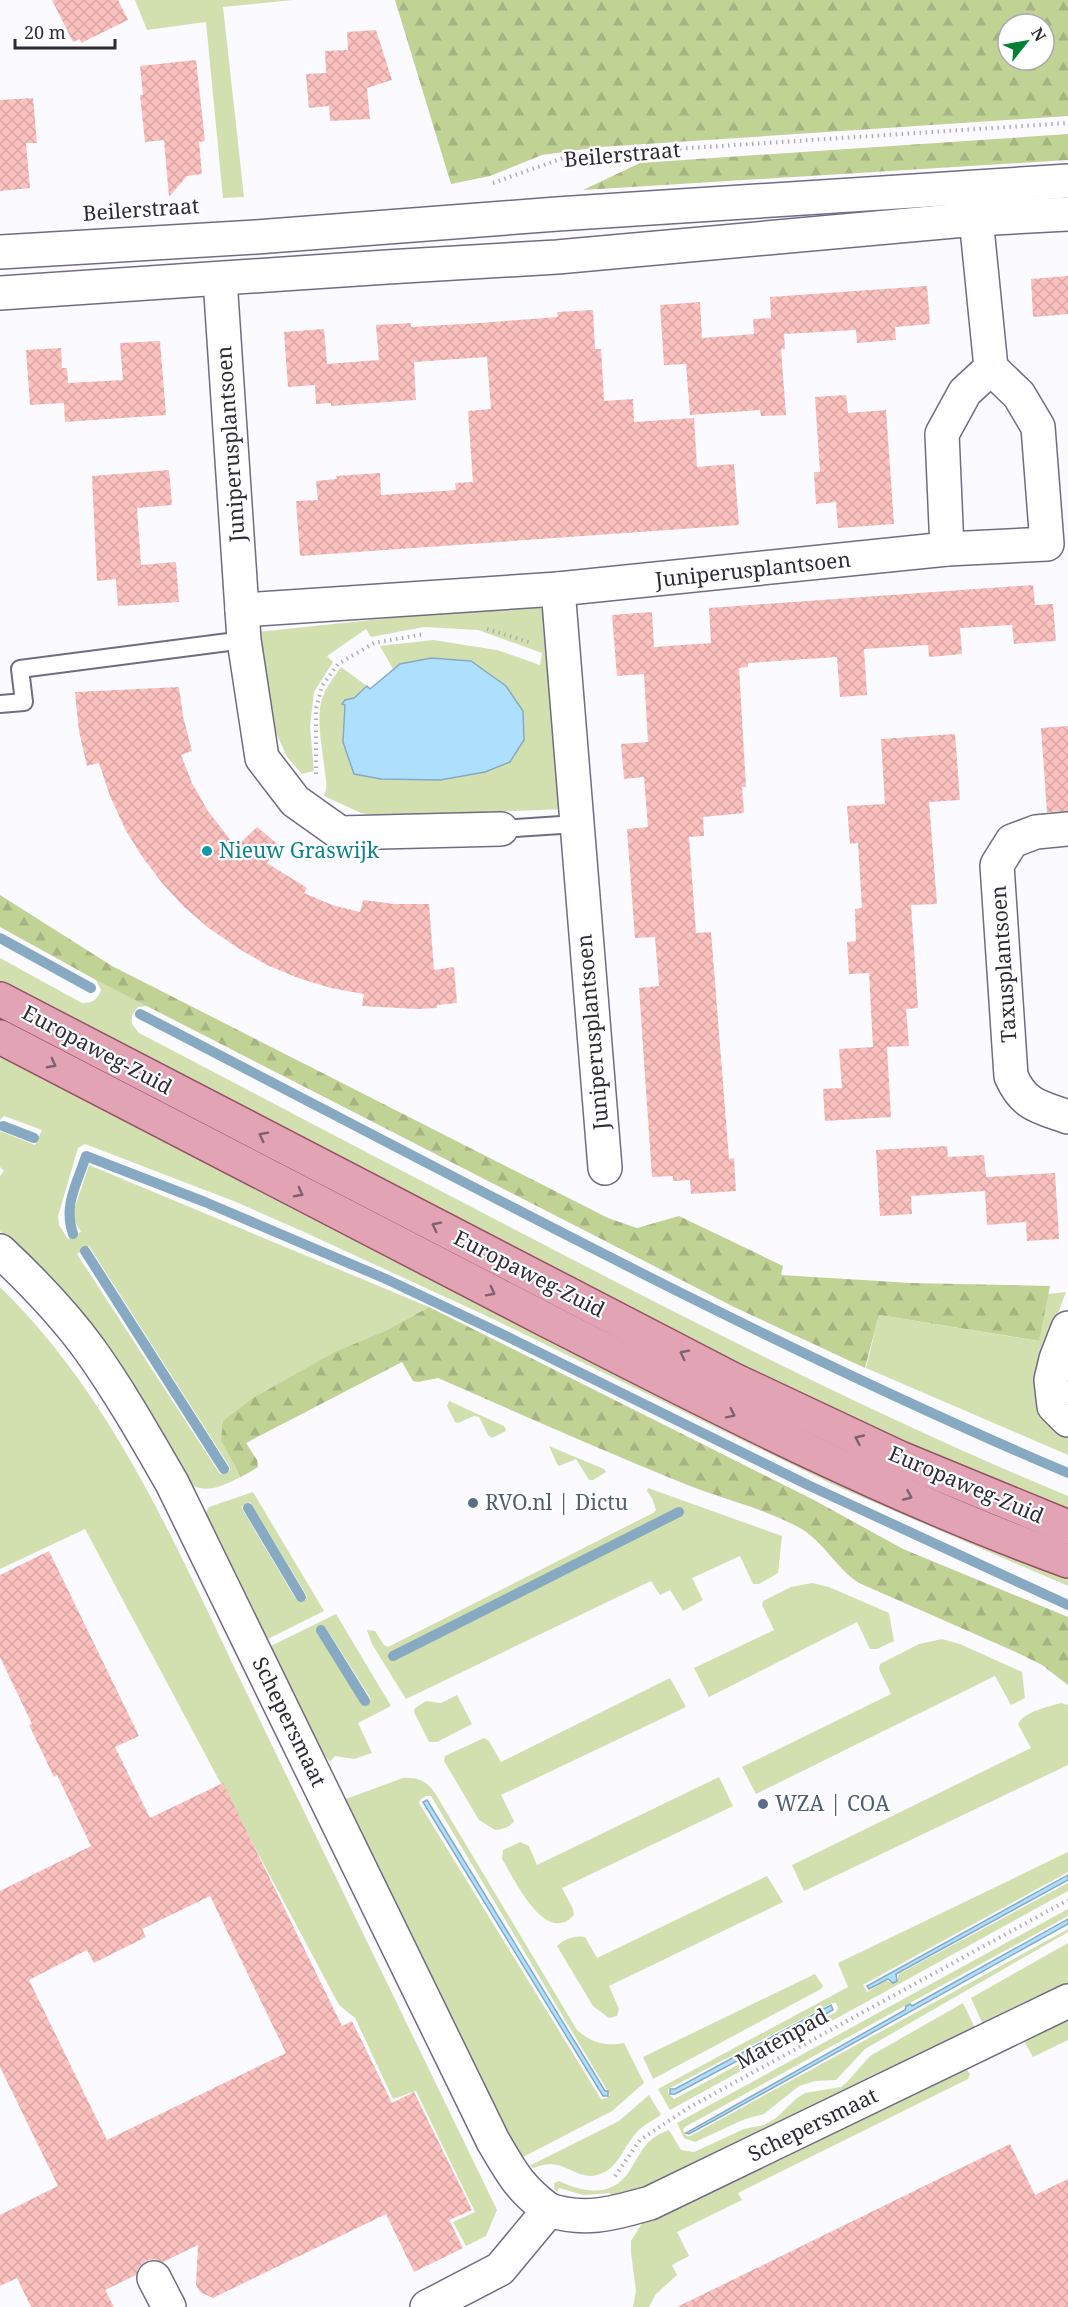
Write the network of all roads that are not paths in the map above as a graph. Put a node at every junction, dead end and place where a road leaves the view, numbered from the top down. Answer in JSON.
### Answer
{"nodes":[{"id":1,"x":1068,"y":181,"type":"edge"},
{"id":2,"x":973,"y":187,"type":"junction"},
{"id":3,"x":557,"y":214,"type":"junction"},
{"id":4,"x":1068,"y":214,"type":"edge"},
{"id":5,"x":976,"y":219,"type":"junction"},
{"id":6,"x":0,"y":252,"type":"edge"},
{"id":7,"x":557,"y":257,"type":"junction"},
{"id":8,"x":220,"y":279,"type":"junction"},
{"id":9,"x":0,"y":293,"type":"edge"},
{"id":10,"x":991,"y":368,"type":"junction"},
{"id":11,"x":947,"y":549,"type":"junction"},
{"id":12,"x":558,"y":589,"type":"junction"},
{"id":13,"x":243,"y":625,"type":"junction"},
{"id":14,"x":0,"y":704,"type":"edge"},
{"id":15,"x":576,"y":824,"type":"junction"},
{"id":16,"x":501,"y":829,"type":"joint"},
{"id":17,"x":1068,"y":829,"type":"edge"},
{"id":18,"x":0,"y":999,"type":"edge"},
{"id":19,"x":0,"y":1037,"type":"edge"},
{"id":20,"x":1068,"y":1117,"type":"edge"},
{"id":21,"x":605,"y":1168,"type":"dead end"},
{"id":22,"x":0,"y":1251,"type":"edge"},
{"id":23,"x":1068,"y":1328,"type":"edge"},
{"id":24,"x":1068,"y":1420,"type":"edge"},
{"id":25,"x":1068,"y":1527,"type":"edge"},
{"id":26,"x":1068,"y":1561,"type":"edge"},
{"id":27,"x":1068,"y":2001,"type":"edge"},
{"id":28,"x":549,"y":2210,"type":"junction"},
{"id":29,"x":154,"y":2278,"type":"dead end"},
{"id":30,"x":169,"y":2307,"type":"edge"},
{"id":31,"x":427,"y":2307,"type":"edge"}],
"edges":[{"from":1,"to":2,"type":"street","name":"Beilerstraat"},
{"from":2,"to":3,"type":"street","name":"Beilerstraat"},
{"from":2,"to":5,"type":"street"},
{"from":3,"to":6,"type":"street","name":"Beilerstraat"},
{"from":3,"to":7,"type":"street"},
{"from":4,"to":5,"type":"street"},
{"from":5,"to":7,"type":"street"},
{"from":5,"to":10,"type":"street"},
{"from":7,"to":8,"type":"street"},
{"from":8,"to":9,"type":"street"},
{"from":8,"to":13,"type":"street","name":"Juniperusplantsoen"},
{"from":10,"to":11,"type":"street"},
{"from":10,"to":11,"type":"street","name":"Juniperusplantsoen"},
{"from":11,"to":12,"type":"street","name":"Juniperusplantsoen"},
{"from":12,"to":13,"type":"street","name":"Juniperusplantsoen"},
{"from":12,"to":15,"type":"street","name":"Juniperusplantsoen"},
{"from":13,"to":14,"type":"lane"},
{"from":13,"to":16,"type":"street","name":"Juniperusplantsoen"},
{"from":15,"to":16,"type":"lane","name":"Juniperusplantsoen"},
{"from":15,"to":21,"type":"street","name":"Juniperusplantsoen"},
{"from":17,"to":20,"type":"street","name":"Taxusplantsoen"},
{"from":25,"to":18,"type":"main road","name":"Europaweg-Zuid","one_way":true},
{"from":19,"to":26,"type":"main road","name":"Europaweg-Zuid","one_way":true},
{"from":22,"to":28,"type":"street","name":"Schepersmaat"},
{"from":23,"to":24,"type":"street"},
{"from":27,"to":28,"type":"street","name":"Schepersmaat"},
{"from":28,"to":31,"type":"street"},
{"from":29,"to":30,"type":"street"}]}
